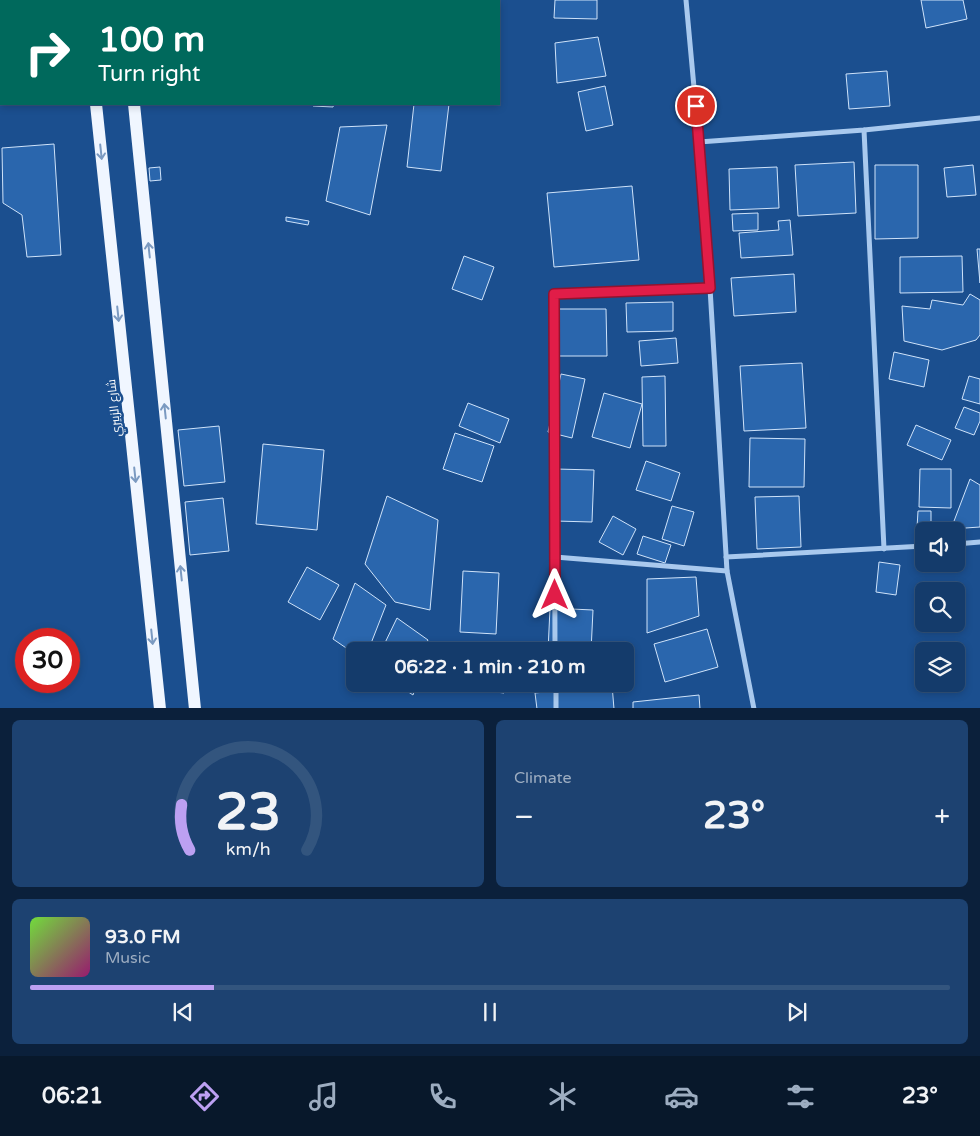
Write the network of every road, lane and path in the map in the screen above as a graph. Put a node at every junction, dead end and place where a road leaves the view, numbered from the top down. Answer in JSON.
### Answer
{"nodes":[{"id":1,"x":686,"y":0,"type":"edge"},
{"id":2,"x":96,"y":105,"type":"edge"},
{"id":3,"x":134,"y":105,"type":"edge"},
{"id":4,"x":980,"y":118,"type":"edge"},
{"id":5,"x":864,"y":130,"type":"junction"},
{"id":6,"x":699,"y":142,"type":"junction"},
{"id":7,"x":710,"y":288,"type":"junction"},
{"id":8,"x":980,"y":542,"type":"edge"},
{"id":9,"x":965,"y":543,"type":"edge"},
{"id":10,"x":915,"y":547,"type":"edge"},
{"id":11,"x":884,"y":549,"type":"junction"},
{"id":12,"x":555,"y":557,"type":"junction"},
{"id":13,"x":726,"y":557,"type":"junction"},
{"id":14,"x":727,"y":571,"type":"junction"},
{"id":15,"x":556,"y":642,"type":"edge"},
{"id":16,"x":556,"y":692,"type":"edge"},
{"id":17,"x":160,"y":708,"type":"edge"},
{"id":18,"x":195,"y":708,"type":"edge"},
{"id":19,"x":556,"y":708,"type":"edge"},
{"id":20,"x":754,"y":708,"type":"edge"}],
"edges":[{"from":1,"to":6,"type":"street"},
{"from":2,"to":17,"type":"main road","name":"شارع الزبيري","one_way":true},
{"from":18,"to":3,"type":"main road","one_way":true},
{"from":4,"to":5,"type":"street"},
{"from":5,"to":6,"type":"street"},
{"from":5,"to":11,"type":"street"},
{"from":6,"to":7,"type":"street"},
{"from":7,"to":12,"type":"street"},
{"from":7,"to":13,"type":"street"},
{"from":8,"to":9,"type":"street"},
{"from":10,"to":11,"type":"street"},
{"from":11,"to":13,"type":"street"},
{"from":12,"to":14,"type":"street"},
{"from":12,"to":15,"type":"street"},
{"from":13,"to":14,"type":"street"},
{"from":14,"to":20,"type":"street"},
{"from":16,"to":19,"type":"street"}]}
